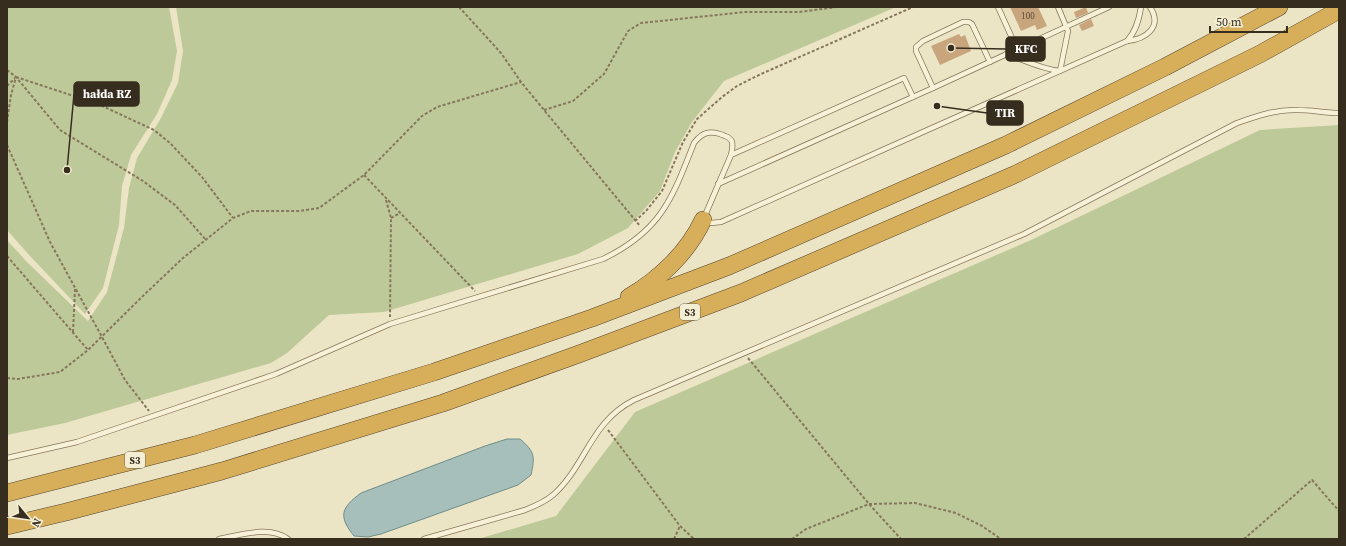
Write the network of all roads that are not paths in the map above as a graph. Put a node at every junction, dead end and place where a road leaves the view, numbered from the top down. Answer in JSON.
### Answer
{"nodes":[{"id":1,"x":998,"y":7,"type":"edge"},
{"id":2,"x":1058,"y":7,"type":"edge"},
{"id":3,"x":1108,"y":7,"type":"edge"},
{"id":4,"x":1141,"y":7,"type":"edge"},
{"id":5,"x":1150,"y":7,"type":"edge"},
{"id":6,"x":1279,"y":7,"type":"edge"},
{"id":7,"x":1339,"y":10,"type":"edge"},
{"id":8,"x":1066,"y":26,"type":"junction"},
{"id":9,"x":1127,"y":41,"type":"junction"},
{"id":10,"x":1017,"y":49,"type":"junction"},
{"id":11,"x":1006,"y":54,"type":"junction"},
{"id":12,"x":990,"y":62,"type":"junction"},
{"id":13,"x":1060,"y":71,"type":"junction"},
{"id":14,"x":933,"y":88,"type":"junction"},
{"id":15,"x":913,"y":97,"type":"junction"},
{"id":16,"x":1339,"y":113,"type":"edge"},
{"id":17,"x":731,"y":155,"type":"junction"},
{"id":18,"x":718,"y":184,"type":"junction"},
{"id":19,"x":704,"y":220,"type":"junction"},
{"id":20,"x":592,"y":318,"type":"junction"},
{"id":21,"x":7,"y":458,"type":"edge"},
{"id":22,"x":7,"y":493,"type":"edge"},
{"id":23,"x":7,"y":526,"type":"edge"},
{"id":24,"x":219,"y":539,"type":"edge"},
{"id":25,"x":288,"y":539,"type":"edge"},
{"id":26,"x":424,"y":539,"type":"edge"}],
"edges":[{"from":1,"to":10,"type":"lane"},
{"from":2,"to":8,"type":"lane"},
{"from":3,"to":8,"type":"lane"},
{"from":4,"to":9,"type":"lane"},
{"from":5,"to":9,"type":"lane"},
{"from":6,"to":20,"type":"highway","number":"S3"},
{"from":7,"to":23,"type":"highway","number":"S3"},
{"from":8,"to":10,"type":"lane"},
{"from":8,"to":13,"type":"lane"},
{"from":9,"to":13,"type":"lane"},
{"from":10,"to":11,"type":"lane"},
{"from":11,"to":12,"type":"lane"},
{"from":11,"to":13,"type":"lane"},
{"from":12,"to":14,"type":"lane"},
{"from":12,"to":14,"type":"lane"},
{"from":13,"to":19,"type":"lane"},
{"from":14,"to":15,"type":"lane"},
{"from":15,"to":17,"type":"lane"},
{"from":15,"to":18,"type":"lane"},
{"from":16,"to":26,"type":"lane"},
{"from":17,"to":18,"type":"lane"},
{"from":17,"to":21,"type":"lane"},
{"from":18,"to":19,"type":"lane"},
{"from":19,"to":20,"type":"highway"},
{"from":20,"to":22,"type":"highway","number":"S3"},
{"from":24,"to":25,"type":"lane"}]}
